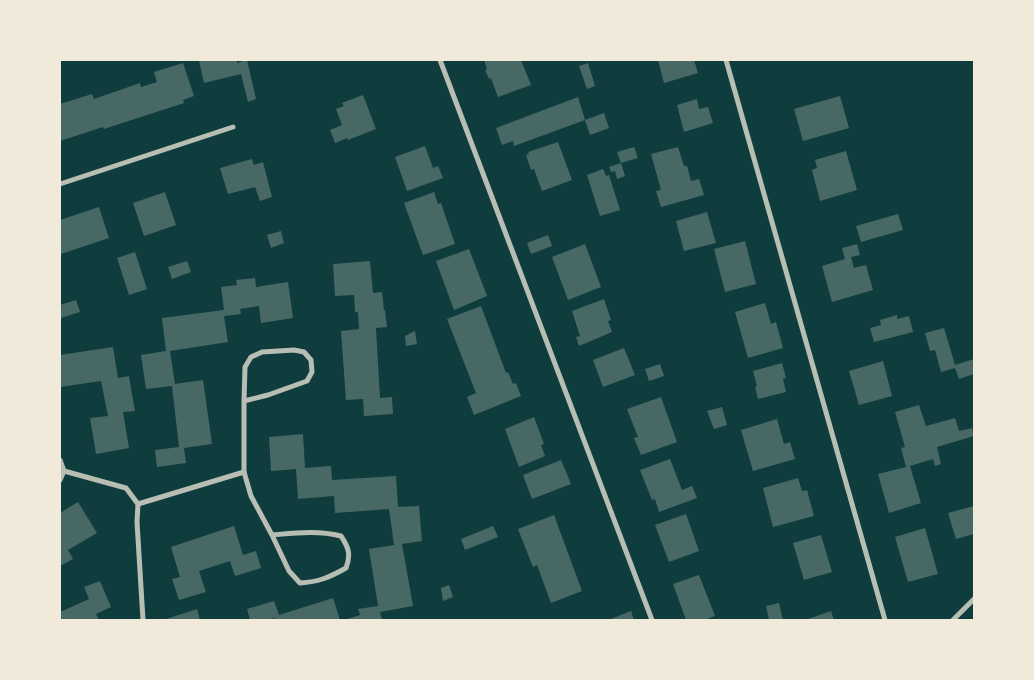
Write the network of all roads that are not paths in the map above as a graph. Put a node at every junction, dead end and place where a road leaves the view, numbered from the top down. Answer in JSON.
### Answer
{"nodes":[{"id":1,"x":440,"y":60,"type":"edge"},
{"id":2,"x":726,"y":60,"type":"edge"},
{"id":3,"x":233,"y":127,"type":"dead end"},
{"id":4,"x":60,"y":184,"type":"edge"},
{"id":5,"x":244,"y":401,"type":"junction"},
{"id":6,"x":60,"y":460,"type":"edge"},
{"id":7,"x":64,"y":471,"type":"junction"},
{"id":8,"x":244,"y":472,"type":"junction"},
{"id":9,"x":60,"y":480,"type":"edge"},
{"id":10,"x":138,"y":504,"type":"junction"},
{"id":11,"x":272,"y":535,"type":"junction"},
{"id":12,"x":974,"y":599,"type":"edge"},
{"id":13,"x":143,"y":620,"type":"edge"},
{"id":14,"x":652,"y":620,"type":"edge"},
{"id":15,"x":885,"y":620,"type":"edge"},
{"id":16,"x":953,"y":620,"type":"edge"}],
"edges":[{"from":1,"to":14,"type":"street"},
{"from":2,"to":15,"type":"street"},
{"from":3,"to":4,"type":"street"},
{"from":5,"to":5,"type":"street"},
{"from":5,"to":8,"type":"street"},
{"from":6,"to":7,"type":"street"},
{"from":7,"to":9,"type":"street"},
{"from":7,"to":10,"type":"street"},
{"from":8,"to":10,"type":"street"},
{"from":8,"to":11,"type":"street"},
{"from":10,"to":13,"type":"street"},
{"from":11,"to":11,"type":"street"},
{"from":12,"to":16,"type":"street"}]}
